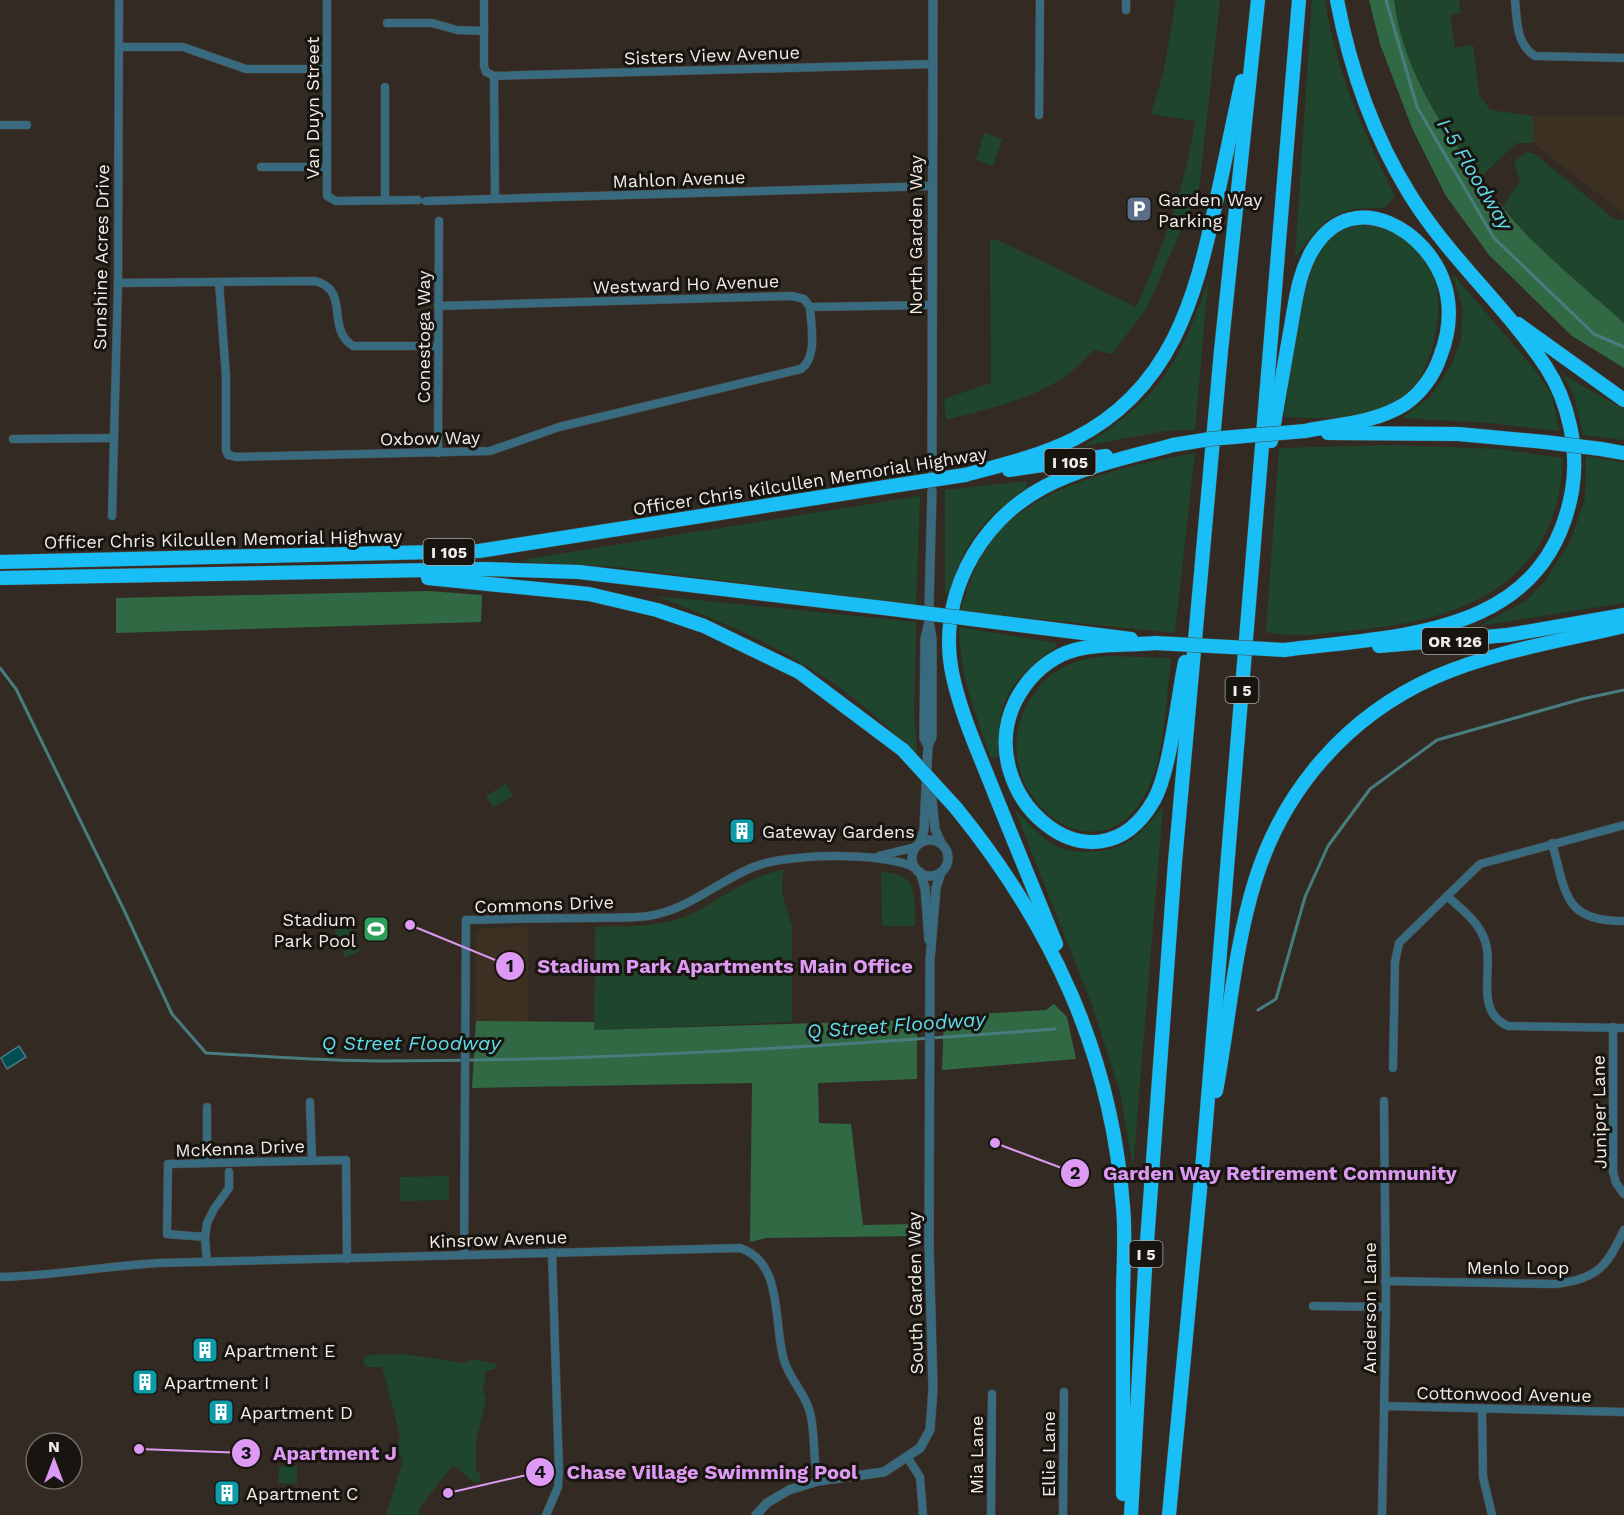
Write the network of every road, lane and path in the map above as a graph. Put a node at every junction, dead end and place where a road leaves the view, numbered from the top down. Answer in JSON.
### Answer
{"nodes":[{"id":1,"x":119,"y":0,"type":"edge"},
{"id":2,"x":327,"y":0,"type":"edge"},
{"id":3,"x":484,"y":0,"type":"edge"},
{"id":4,"x":933,"y":0,"type":"edge"},
{"id":5,"x":1040,"y":0,"type":"edge"},
{"id":6,"x":1126,"y":0,"type":"edge"},
{"id":7,"x":1299,"y":0,"type":"edge"},
{"id":8,"x":1337,"y":0,"type":"edge"},
{"id":9,"x":1515,"y":0,"type":"edge"},
{"id":10,"x":1258,"y":5,"type":"edge"},
{"id":11,"x":1126,"y":10,"type":"dead end"},
{"id":12,"x":387,"y":23,"type":"dead end"},
{"id":13,"x":484,"y":30,"type":"junction"},
{"id":14,"x":119,"y":47,"type":"junction"},
{"id":15,"x":1624,"y":58,"type":"edge"},
{"id":16,"x":932,"y":64,"type":"junction"},
{"id":17,"x":326,"y":69,"type":"junction"},
{"id":18,"x":494,"y":76,"type":"junction"},
{"id":19,"x":385,"y":87,"type":"dead end"},
{"id":20,"x":1039,"y":115,"type":"dead end"},
{"id":21,"x":0,"y":125,"type":"edge"},
{"id":22,"x":27,"y":125,"type":"dead end"},
{"id":23,"x":327,"y":166,"type":"junction"},
{"id":24,"x":261,"y":167,"type":"dead end"},
{"id":25,"x":933,"y":186,"type":"junction"},
{"id":26,"x":495,"y":199,"type":"junction"},
{"id":27,"x":386,"y":201,"type":"junction"},
{"id":28,"x":422,"y":201,"type":"joint"},
{"id":29,"x":439,"y":221,"type":"dead end"},
{"id":30,"x":219,"y":282,"type":"junction"},
{"id":31,"x":118,"y":283,"type":"junction"},
{"id":32,"x":931,"y":305,"type":"junction"},
{"id":33,"x":438,"y":306,"type":"junction"},
{"id":34,"x":810,"y":307,"type":"junction"},
{"id":35,"x":1502,"y":312,"type":"junction"},
{"id":36,"x":438,"y":346,"type":"junction"},
{"id":37,"x":1624,"y":400,"type":"edge"},
{"id":38,"x":1305,"y":431,"type":"junction"},
{"id":39,"x":13,"y":438,"type":"dead end"},
{"id":40,"x":113,"y":438,"type":"junction"},
{"id":41,"x":1173,"y":445,"type":"junction"},
{"id":42,"x":438,"y":453,"type":"junction"},
{"id":43,"x":1624,"y":453,"type":"edge"},
{"id":44,"x":932,"y":470,"type":"dead end"},
{"id":45,"x":965,"y":475,"type":"junction"},
{"id":46,"x":932,"y":491,"type":"dead end"},
{"id":47,"x":112,"y":516,"type":"dead end"},
{"id":48,"x":1257,"y":522,"type":"junction"},
{"id":49,"x":0,"y":562,"type":"edge"},
{"id":50,"x":352,"y":571,"type":"junction"},
{"id":51,"x":0,"y":578,"type":"edge"},
{"id":52,"x":1198,"y":592,"type":"junction"},
{"id":53,"x":929,"y":608,"type":"dead end"},
{"id":54,"x":1624,"y":615,"type":"edge"},
{"id":55,"x":1624,"y":626,"type":"edge"},
{"id":56,"x":1155,"y":643,"type":"junction"},
{"id":57,"x":1284,"y":650,"type":"junction"},
{"id":58,"x":928,"y":746,"type":"junction"},
{"id":59,"x":928,"y":769,"type":"junction"},
{"id":60,"x":1624,"y":825,"type":"edge"},
{"id":61,"x":941,"y":843,"type":"junction"},
{"id":62,"x":1552,"y":843,"type":"junction"},
{"id":63,"x":918,"y":845,"type":"junction"},
{"id":64,"x":872,"y":858,"type":"junction"},
{"id":65,"x":918,"y":870,"type":"junction"},
{"id":66,"x":941,"y":872,"type":"junction"},
{"id":67,"x":1447,"y":896,"type":"junction"},
{"id":68,"x":1624,"y":921,"type":"edge"},
{"id":69,"x":930,"y":952,"type":"junction"},
{"id":70,"x":1077,"y":1003,"type":"junction"},
{"id":71,"x":1613,"y":1028,"type":"junction"},
{"id":72,"x":1624,"y":1028,"type":"edge"},
{"id":73,"x":1393,"y":1068,"type":"dead end"},
{"id":74,"x":1384,"y":1101,"type":"dead end"},
{"id":75,"x":310,"y":1102,"type":"dead end"},
{"id":76,"x":207,"y":1107,"type":"dead end"},
{"id":77,"x":1203,"y":1158,"type":"junction"},
{"id":78,"x":312,"y":1161,"type":"junction"},
{"id":79,"x":207,"y":1163,"type":"junction"},
{"id":80,"x":229,"y":1172,"type":"dead end"},
{"id":81,"x":1624,"y":1194,"type":"edge"},
{"id":82,"x":1624,"y":1230,"type":"edge"},
{"id":83,"x":205,"y":1237,"type":"junction"},
{"id":84,"x":552,"y":1252,"type":"junction"},
{"id":85,"x":464,"y":1255,"type":"junction"},
{"id":86,"x":347,"y":1259,"type":"junction"},
{"id":87,"x":207,"y":1262,"type":"junction"},
{"id":88,"x":0,"y":1277,"type":"edge"},
{"id":89,"x":1386,"y":1281,"type":"junction"},
{"id":90,"x":1313,"y":1306,"type":"dead end"},
{"id":91,"x":1386,"y":1307,"type":"junction"},
{"id":92,"x":1064,"y":1392,"type":"dead end"},
{"id":93,"x":992,"y":1395,"type":"dead end"},
{"id":94,"x":1384,"y":1406,"type":"junction"},
{"id":95,"x":1482,"y":1410,"type":"junction"},
{"id":96,"x":1624,"y":1412,"type":"edge"},
{"id":97,"x":908,"y":1457,"type":"junction"},
{"id":98,"x":818,"y":1481,"type":"junction"},
{"id":99,"x":549,"y":1514,"type":"edge"},
{"id":100,"x":756,"y":1515,"type":"edge"},
{"id":101,"x":923,"y":1515,"type":"edge"},
{"id":102,"x":991,"y":1515,"type":"edge"},
{"id":103,"x":1063,"y":1515,"type":"edge"},
{"id":104,"x":1125,"y":1515,"type":"edge"},
{"id":105,"x":1131,"y":1515,"type":"edge"},
{"id":106,"x":1169,"y":1515,"type":"edge"},
{"id":107,"x":1382,"y":1515,"type":"edge"},
{"id":108,"x":1492,"y":1515,"type":"edge"}],
"edges":[{"from":1,"to":14,"type":"street","name":"Sunshine Acres Drive"},
{"from":2,"to":17,"type":"street","name":"Van Duyn Street"},
{"from":3,"to":13,"type":"street"},
{"from":4,"to":16,"type":"street","name":"North Garden Way"},
{"from":5,"to":20,"type":"street"},
{"from":6,"to":11,"type":"street"},
{"from":7,"to":48,"type":"highway","number":"I 5"},
{"from":8,"to":35,"type":"highway"},
{"from":9,"to":15,"type":"street"},
{"from":10,"to":45,"type":"highway"},
{"from":10,"to":52,"type":"highway","number":"I 5"},
{"from":12,"to":13,"type":"street"},
{"from":13,"to":18,"type":"street"},
{"from":14,"to":17,"type":"street"},
{"from":14,"to":31,"type":"street","name":"Sunshine Acres Drive"},
{"from":16,"to":18,"type":"street","name":"Sisters View Avenue"},
{"from":16,"to":25,"type":"street","name":"North Garden Way"},
{"from":17,"to":23,"type":"street","name":"Van Duyn Street"},
{"from":18,"to":26,"type":"street"},
{"from":19,"to":27,"type":"street"},
{"from":21,"to":22,"type":"street"},
{"from":23,"to":24,"type":"street"},
{"from":23,"to":27,"type":"street","name":"Van Duyn Street"},
{"from":25,"to":26,"type":"street","name":"Mahlon Avenue"},
{"from":25,"to":32,"type":"street","name":"North Garden Way"},
{"from":26,"to":28,"type":"street","name":"Mahlon Avenue"},
{"from":27,"to":28,"type":"street","name":"Van Duyn Street"},
{"from":29,"to":33,"type":"street","name":"Conestoga Way"},
{"from":30,"to":31,"type":"street"},
{"from":30,"to":36,"type":"street"},
{"from":30,"to":42,"type":"street","name":"Oxbow Way"},
{"from":31,"to":40,"type":"street","name":"Sunshine Acres Drive"},
{"from":32,"to":34,"type":"street","name":"Westward Ho Avenue"},
{"from":32,"to":44,"type":"street","name":"North Garden Way"},
{"from":33,"to":34,"type":"street","name":"Westward Ho Avenue"},
{"from":33,"to":36,"type":"street","name":"Conestoga Way"},
{"from":34,"to":42,"type":"street","name":"Oxbow Way"},
{"from":35,"to":37,"type":"highway"},
{"from":35,"to":57,"type":"highway"},
{"from":36,"to":42,"type":"street","name":"Conestoga Way"},
{"from":38,"to":41,"type":"highway","name":"Officer Chris Kilcullen Memorial Highway","number":"I 105","bridge":true},
{"from":38,"to":43,"type":"highway","name":"Officer Chris Kilcullen Memorial Highway","bridge":true},
{"from":38,"to":48,"type":"highway"},
{"from":39,"to":40,"type":"street"},
{"from":40,"to":47,"type":"street","name":"Sunshine Acres Drive"},
{"from":41,"to":45,"type":"highway","name":"Officer Chris Kilcullen Memorial Highway","number":"I 105"},
{"from":41,"to":70,"type":"highway"},
{"from":45,"to":49,"type":"highway","name":"Officer Chris Kilcullen Memorial Highway","number":"I 105","bridge":true},
{"from":46,"to":53,"type":"street"},
{"from":48,"to":77,"type":"highway","number":"I 5"},
{"from":50,"to":51,"type":"highway","name":"Officer Chris Kilcullen Memorial Highway","number":"I 105"},
{"from":50,"to":56,"type":"highway","name":"Officer Chris Kilcullen Memorial Highway","number":"I 105","bridge":true},
{"from":50,"to":70,"type":"highway","bridge":true},
{"from":52,"to":56,"type":"highway"},
{"from":52,"to":105,"type":"highway","number":"I 5"},
{"from":54,"to":57,"type":"highway","name":"Officer Chris Kilcullen Memorial Highway","number":"OR 126"},
{"from":55,"to":77,"type":"highway"},
{"from":56,"to":57,"type":"highway","name":"Officer Chris Kilcullen Memorial Highway","number":"I 105","bridge":true},
{"from":58,"to":58,"type":"street","name":"South Garden Way"},
{"from":58,"to":59,"type":"street","name":"South Garden Way"},
{"from":59,"to":61,"type":"street"},
{"from":59,"to":63,"type":"street","name":"South Garden Way"},
{"from":60,"to":62,"type":"street"},
{"from":61,"to":63,"type":"street"},
{"from":61,"to":66,"type":"street","name":"South Garden Way"},
{"from":62,"to":67,"type":"street"},
{"from":62,"to":68,"type":"street"},
{"from":63,"to":64,"type":"street","name":"Commons Drive"},
{"from":63,"to":65,"type":"street","name":"South Garden Way"},
{"from":64,"to":65,"type":"street","name":"Commons Drive"},
{"from":64,"to":85,"type":"street","name":"Commons Drive"},
{"from":65,"to":66,"type":"street"},
{"from":65,"to":69,"type":"street","name":"South Garden Way"},
{"from":66,"to":69,"type":"street","name":"South Garden Way"},
{"from":67,"to":71,"type":"street"},
{"from":67,"to":73,"type":"street"},
{"from":69,"to":97,"type":"street","name":"South Garden Way"},
{"from":70,"to":104,"type":"highway"},
{"from":71,"to":72,"type":"street"},
{"from":71,"to":81,"type":"street","name":"Juniper Lane"},
{"from":74,"to":89,"type":"street","name":"Anderson Lane"},
{"from":75,"to":78,"type":"street"},
{"from":76,"to":79,"type":"street"},
{"from":77,"to":106,"type":"highway","number":"I 5"},
{"from":78,"to":79,"type":"street","name":"McKenna Drive"},
{"from":78,"to":86,"type":"street","name":"McKenna Drive"},
{"from":79,"to":83,"type":"street","name":"McKenna Drive"},
{"from":80,"to":83,"type":"street"},
{"from":82,"to":89,"type":"street","name":"Menlo Loop"},
{"from":83,"to":87,"type":"street"},
{"from":84,"to":85,"type":"street","name":"Kinsrow Avenue"},
{"from":84,"to":98,"type":"street","name":"Kinsrow Avenue"},
{"from":84,"to":99,"type":"street"},
{"from":85,"to":86,"type":"street","name":"Kinsrow Avenue"},
{"from":86,"to":87,"type":"street","name":"Kinsrow Avenue"},
{"from":87,"to":88,"type":"street","name":"Kinsrow Avenue"},
{"from":89,"to":91,"type":"street","name":"Anderson Lane"},
{"from":90,"to":91,"type":"street"},
{"from":91,"to":94,"type":"street","name":"Anderson Lane"},
{"from":92,"to":103,"type":"street","name":"Ellie Lane"},
{"from":93,"to":102,"type":"street","name":"Mia Lane"},
{"from":94,"to":95,"type":"street","name":"Cottonwood Avenue"},
{"from":94,"to":107,"type":"street","name":"Anderson Lane"},
{"from":95,"to":96,"type":"street","name":"Cottonwood Avenue"},
{"from":95,"to":108,"type":"street"},
{"from":97,"to":98,"type":"street","name":"South Garden Way"},
{"from":97,"to":101,"type":"street"},
{"from":98,"to":100,"type":"street","name":"South Garden Way"}]}
